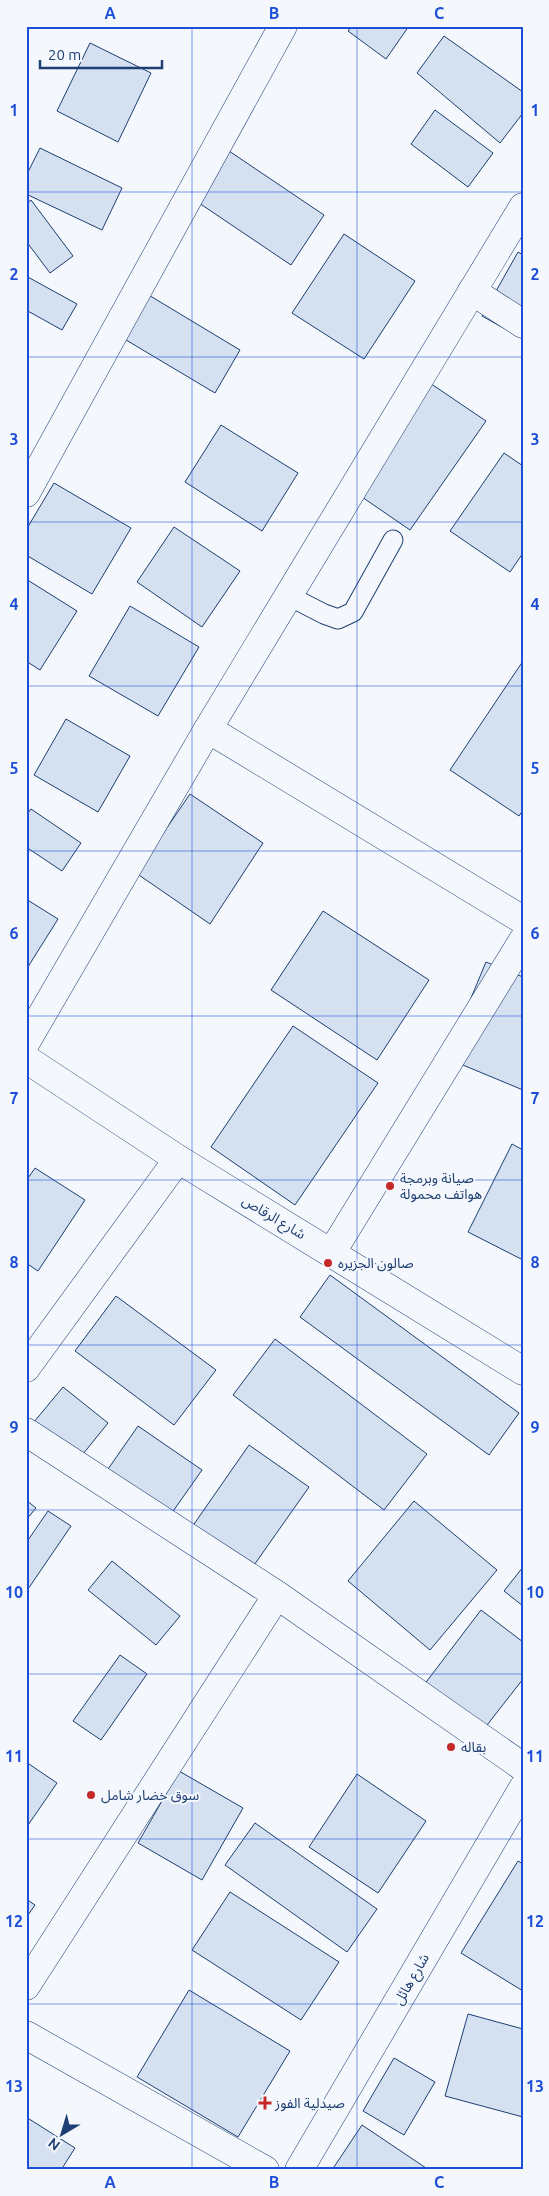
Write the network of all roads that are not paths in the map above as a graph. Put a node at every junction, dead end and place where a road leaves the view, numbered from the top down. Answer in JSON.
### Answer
{"nodes":[{"id":1,"x":283,"y":26,"type":"edge"},
{"id":2,"x":523,"y":207,"type":"edge"},
{"id":3,"x":472,"y":291,"type":"junction"},
{"id":4,"x":523,"y":324,"type":"edge"},
{"id":5,"x":26,"y":493,"type":"edge"},
{"id":6,"x":393,"y":540,"type":"dead end"},
{"id":7,"x":289,"y":596,"type":"junction"},
{"id":8,"x":208,"y":729,"type":"junction"},
{"id":9,"x":523,"y":920,"type":"edge"},
{"id":10,"x":523,"y":940,"type":"edge"},
{"id":11,"x":26,"y":1042,"type":"edge"},
{"id":12,"x":26,"y":1059,"type":"edge"},
{"id":13,"x":178,"y":1159,"type":"junction"},
{"id":14,"x":332,"y":1252,"type":"junction"},
{"id":15,"x":26,"y":1368,"type":"edge"},
{"id":16,"x":523,"y":1371,"type":"edge"},
{"id":17,"x":26,"y":1432,"type":"edge"},
{"id":18,"x":277,"y":1595,"type":"junction"},
{"id":19,"x":523,"y":1767,"type":"edge"},
{"id":20,"x":523,"y":1788,"type":"edge"},
{"id":21,"x":26,"y":1986,"type":"edge"},
{"id":22,"x":26,"y":2035,"type":"edge"},
{"id":23,"x":265,"y":2170,"type":"edge"},
{"id":24,"x":300,"y":2170,"type":"edge"}],
"edges":[{"from":1,"to":5,"type":"street"},
{"from":2,"to":3,"type":"street"},
{"from":3,"to":4,"type":"street"},
{"from":3,"to":7,"type":"street"},
{"from":6,"to":7,"type":"lane"},
{"from":7,"to":8,"type":"street"},
{"from":8,"to":9,"type":"street"},
{"from":8,"to":11,"type":"street"},
{"from":10,"to":14,"type":"street"},
{"from":12,"to":13,"type":"street","name":"شارع الرقاص"},
{"from":13,"to":14,"type":"street","name":"شارع الرقاص"},
{"from":13,"to":15,"type":"street"},
{"from":14,"to":16,"type":"street","name":"شارع الرقاص"},
{"from":17,"to":18,"type":"street"},
{"from":18,"to":19,"type":"street"},
{"from":18,"to":21,"type":"street"},
{"from":20,"to":24,"type":"street","name":"شارع هائل"},
{"from":22,"to":23,"type":"street"}]}
